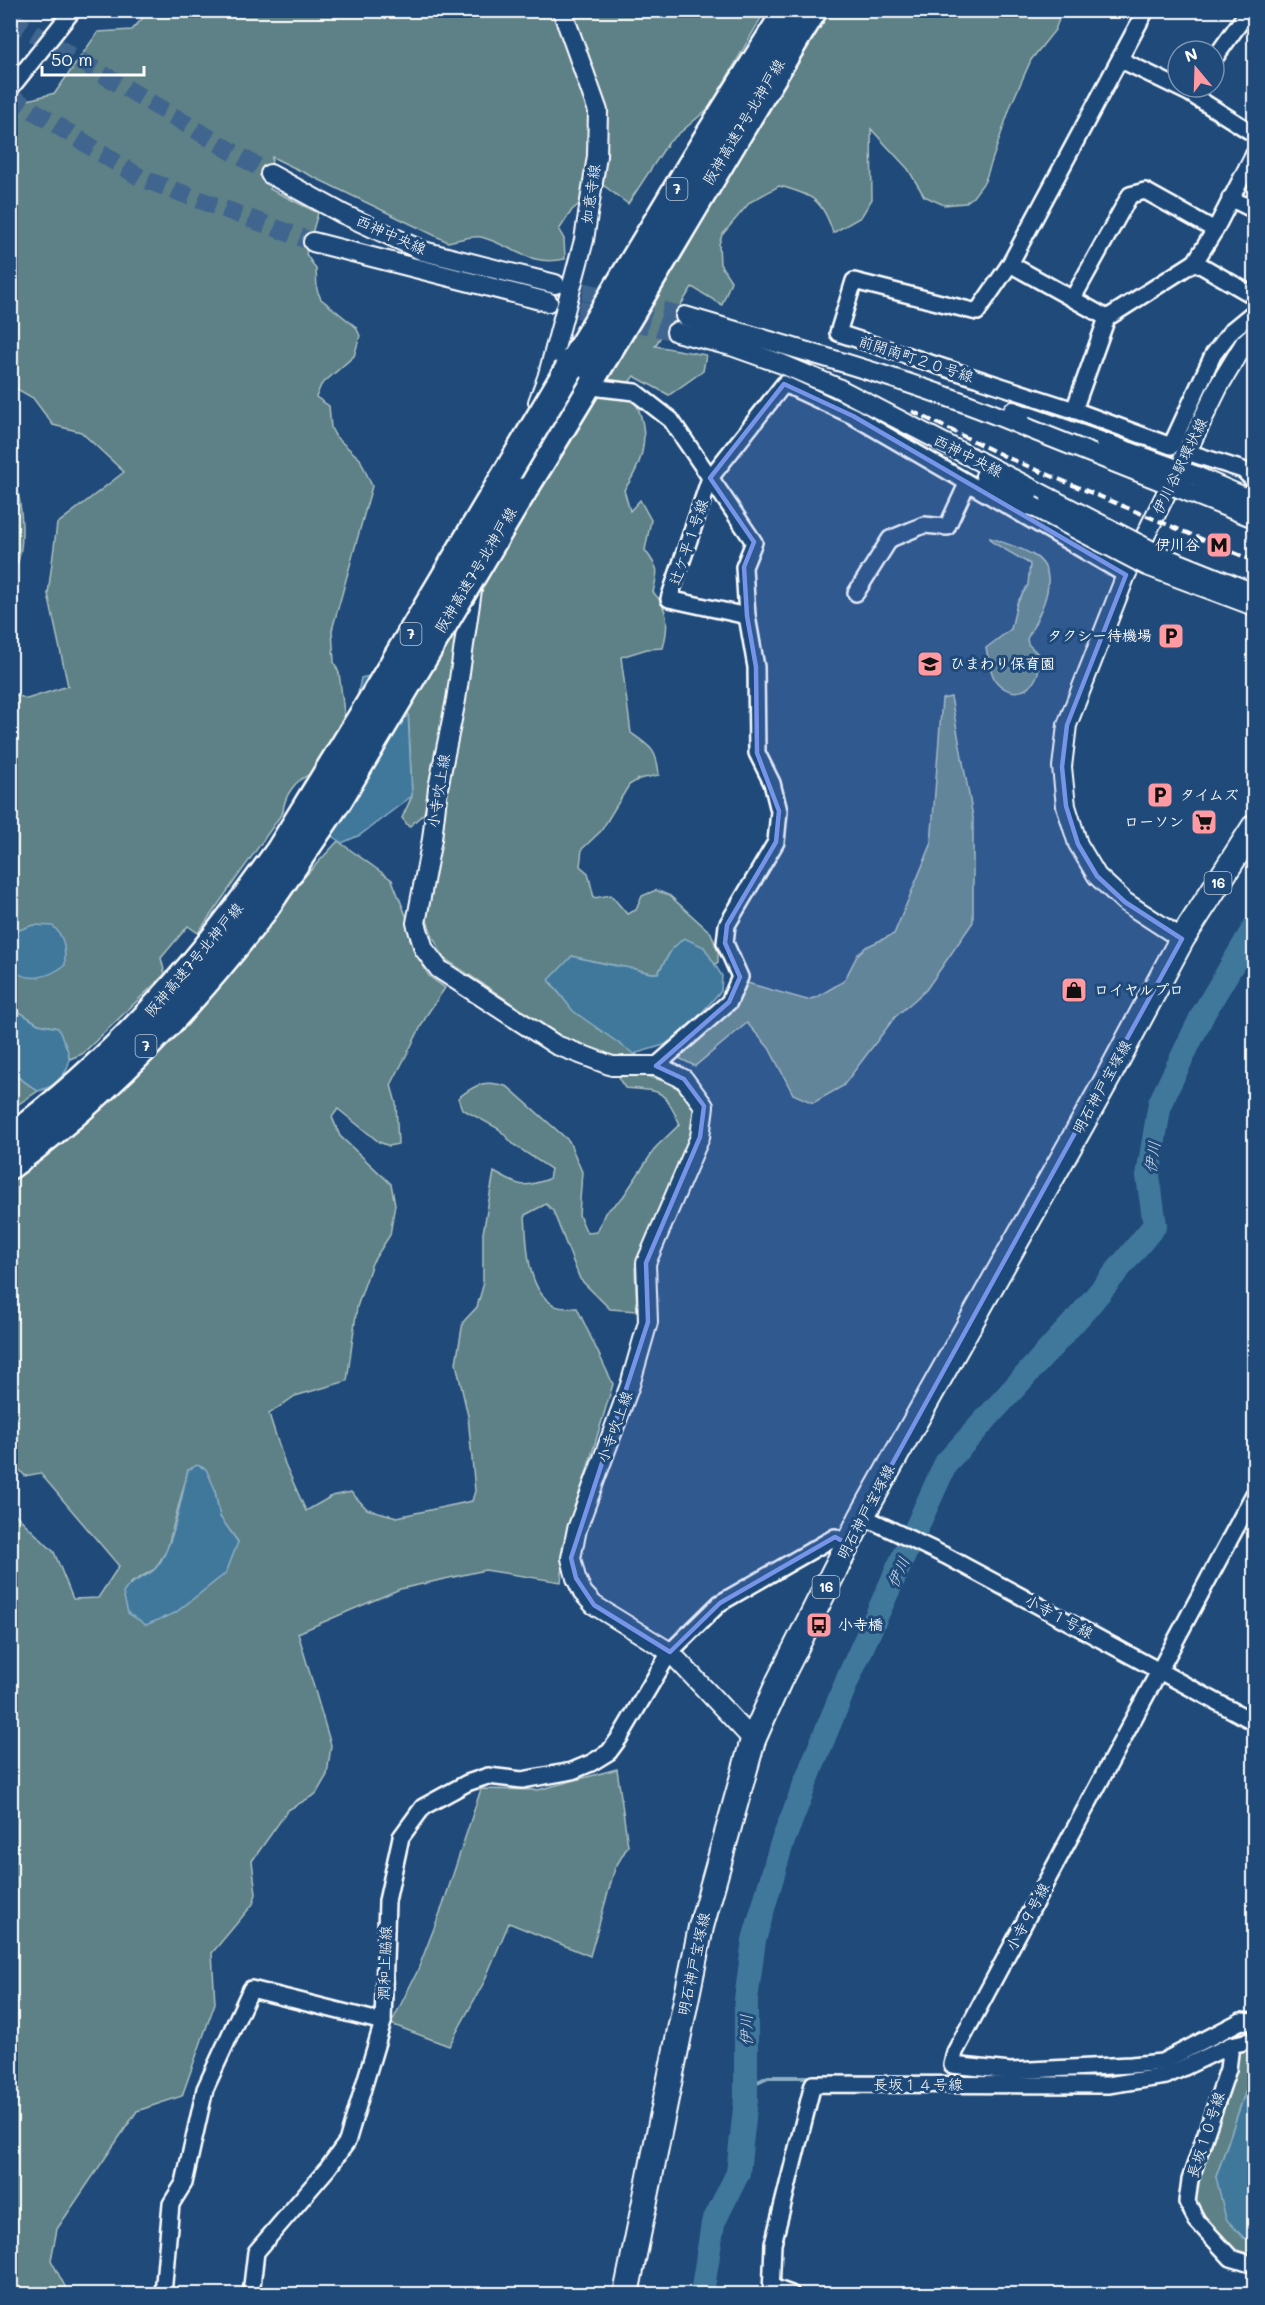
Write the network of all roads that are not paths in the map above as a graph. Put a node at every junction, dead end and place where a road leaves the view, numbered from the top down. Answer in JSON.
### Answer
{"nodes":[{"id":1,"x":73,"y":10,"type":"edge"},
{"id":2,"x":562,"y":10,"type":"edge"},
{"id":3,"x":788,"y":10,"type":"edge"},
{"id":4,"x":813,"y":10,"type":"edge"},
{"id":5,"x":1146,"y":10,"type":"edge"},
{"id":6,"x":1250,"y":10,"type":"edge"},
{"id":7,"x":1226,"y":43,"type":"edge"},
{"id":8,"x":1121,"y":60,"type":"junction"},
{"id":9,"x":1166,"y":79,"type":"edge"},
{"id":10,"x":10,"y":89,"type":"edge"},
{"id":11,"x":1204,"y":99,"type":"edge"},
{"id":12,"x":1254,"y":134,"type":"edge"},
{"id":13,"x":1254,"y":154,"type":"edge"},
{"id":14,"x":270,"y":174,"type":"tunnel mouth"},
{"id":15,"x":1230,"y":198,"type":"junction"},
{"id":16,"x":1254,"y":210,"type":"edge"},
{"id":17,"x":1215,"y":230,"type":"junction"},
{"id":18,"x":313,"y":242,"type":"tunnel mouth"},
{"id":19,"x":1195,"y":262,"type":"junction"},
{"id":20,"x":1010,"y":264,"type":"junction"},
{"id":21,"x":555,"y":284,"type":"tunnel mouth"},
{"id":22,"x":1254,"y":296,"type":"edge"},
{"id":23,"x":1073,"y":298,"type":"junction"},
{"id":24,"x":548,"y":302,"type":"tunnel mouth"},
{"id":25,"x":1254,"y":312,"type":"edge"},
{"id":26,"x":685,"y":316,"type":"tunnel mouth"},
{"id":27,"x":1107,"y":318,"type":"junction"},
{"id":28,"x":676,"y":332,"type":"tunnel mouth"},
{"id":29,"x":1254,"y":335,"type":"edge"},
{"id":30,"x":844,"y":363,"type":"junction"},
{"id":31,"x":558,"y":374,"type":"junction"},
{"id":32,"x":600,"y":388,"type":"dead end"},
{"id":33,"x":869,"y":404,"type":"junction"},
{"id":34,"x":1074,"y":410,"type":"junction"},
{"id":35,"x":1187,"y":452,"type":"junction"},
{"id":36,"x":710,"y":478,"type":"junction"},
{"id":37,"x":1254,"y":481,"type":"edge"},
{"id":38,"x":967,"y":484,"type":"junction"},
{"id":39,"x":1254,"y":501,"type":"edge"},
{"id":40,"x":1254,"y":518,"type":"edge"},
{"id":41,"x":1126,"y":575,"type":"junction"},
{"id":42,"x":856,"y":593,"type":"dead end"},
{"id":43,"x":1254,"y":593,"type":"edge"},
{"id":44,"x":1254,"y":606,"type":"edge"},
{"id":45,"x":747,"y":616,"type":"junction"},
{"id":46,"x":1254,"y":827,"type":"edge"},
{"id":47,"x":255,"y":903,"type":"junction"},
{"id":48,"x":1182,"y":939,"type":"junction"},
{"id":49,"x":656,"y":1066,"type":"junction"},
{"id":50,"x":10,"y":1139,"type":"edge"},
{"id":51,"x":10,"y":1165,"type":"edge"},
{"id":52,"x":1254,"y":1494,"type":"edge"},
{"id":53,"x":871,"y":1520,"type":"junction"},
{"id":54,"x":848,"y":1544,"type":"junction"},
{"id":55,"x":670,"y":1652,"type":"junction"},
{"id":56,"x":1160,"y":1672,"type":"junction"},
{"id":57,"x":1254,"y":1722,"type":"edge"},
{"id":58,"x":753,"y":1740,"type":"junction"},
{"id":59,"x":383,"y":2022,"type":"junction"},
{"id":60,"x":1254,"y":2022,"type":"edge"},
{"id":61,"x":1254,"y":2040,"type":"edge"},
{"id":62,"x":1231,"y":2044,"type":"junction"},
{"id":63,"x":950,"y":2076,"type":"junction"},
{"id":64,"x":1254,"y":2265,"type":"edge"},
{"id":65,"x":772,"y":2291,"type":"edge"},
{"id":66,"x":163,"y":2295,"type":"edge"},
{"id":67,"x":251,"y":2295,"type":"edge"},
{"id":68,"x":626,"y":2295,"type":"edge"},
{"id":69,"x":791,"y":2295,"type":"edge"}],
"edges":[{"from":1,"to":10,"type":"street"},
{"from":2,"to":31,"type":"street","name":"如意寺線"},
{"from":3,"to":31,"type":"highway","name":"阪神高速7号北神戸線","number":"7"},
{"from":4,"to":47,"type":"highway","name":"阪神高速7号北神戸線","number":"7","bridge":true},
{"from":5,"to":8,"type":"street","name":"前開南町２０号線"},
{"from":6,"to":7,"type":"street"},
{"from":8,"to":9,"type":"street"},
{"from":8,"to":20,"type":"street","name":"前開南町２０号線"},
{"from":11,"to":12,"type":"street"},
{"from":13,"to":15,"type":"street"},
{"from":14,"to":21,"type":"street","name":"西神中央線"},
{"from":15,"to":16,"type":"street"},
{"from":15,"to":17,"type":"street"},
{"from":17,"to":19,"type":"street"},
{"from":17,"to":23,"type":"street"},
{"from":18,"to":24,"type":"street","name":"西神中央線"},
{"from":19,"to":22,"type":"street"},
{"from":19,"to":27,"type":"street"},
{"from":20,"to":23,"type":"street"},
{"from":20,"to":34,"type":"street","name":"前開南町２０号線"},
{"from":23,"to":27,"type":"street"},
{"from":25,"to":34,"type":"street","name":"前開南町２０号線"},
{"from":26,"to":30,"type":"street"},
{"from":27,"to":34,"type":"street"},
{"from":28,"to":33,"type":"street","name":"西神中央線"},
{"from":29,"to":35,"type":"street","name":"伊川谷駅環状線"},
{"from":30,"to":39,"type":"street","bridge":true},
{"from":30,"to":40,"type":"street","bridge":true},
{"from":31,"to":47,"type":"highway","name":"阪神高速7号北神戸線","number":"7","bridge":true},
{"from":31,"to":49,"type":"street","name":"小寺吹上線"},
{"from":32,"to":36,"type":"street"},
{"from":33,"to":43,"type":"street","name":"西神中央線","bridge":true},
{"from":33,"to":44,"type":"street","bridge":true},
{"from":35,"to":37,"type":"street"},
{"from":35,"to":41,"type":"street","name":"伊川谷駅環状線"},
{"from":36,"to":38,"type":"street"},
{"from":36,"to":45,"type":"street"},
{"from":36,"to":45,"type":"street","name":"辻ケ平１号線"},
{"from":38,"to":41,"type":"street"},
{"from":38,"to":42,"type":"street"},
{"from":41,"to":48,"type":"street","name":"伊川谷駅環状線"},
{"from":45,"to":49,"type":"street"},
{"from":46,"to":48,"type":"main road","name":"明石神戸宝塚線","number":"16"},
{"from":47,"to":50,"type":"highway","name":"阪神高速7号北神戸線","number":"7"},
{"from":47,"to":51,"type":"highway","name":"阪神高速7号北神戸線","number":"7"},
{"from":48,"to":53,"type":"main road","name":"明石神戸宝塚線","number":"16"},
{"from":49,"to":55,"type":"street","name":"小寺吹上線"},
{"from":52,"to":56,"type":"street","name":"小寺９号線"},
{"from":53,"to":54,"type":"main road","name":"明石神戸宝塚線","number":"16"},
{"from":53,"to":56,"type":"street","name":"小寺１号線"},
{"from":54,"to":55,"type":"street","name":"潤和上脇線"},
{"from":54,"to":58,"type":"main road","name":"明石神戸宝塚線","number":"16"},
{"from":55,"to":58,"type":"street","name":"小寺吹上線"},
{"from":55,"to":59,"type":"street","name":"潤和上脇線"},
{"from":56,"to":57,"type":"street","name":"小寺１号線"},
{"from":56,"to":63,"type":"street","name":"小寺９号線"},
{"from":58,"to":68,"type":"main road","name":"明石神戸宝塚線","number":"16"},
{"from":59,"to":66,"type":"street","name":"潤和上脇線"},
{"from":59,"to":67,"type":"street"},
{"from":60,"to":63,"type":"street"},
{"from":61,"to":62,"type":"street","name":"長坂１４号線"},
{"from":62,"to":63,"type":"street","name":"長坂１４号線"},
{"from":62,"to":64,"type":"street","name":"長坂１０号線"},
{"from":63,"to":65,"type":"street","name":"長坂１４号線"},
{"from":65,"to":69,"type":"street"}]}
